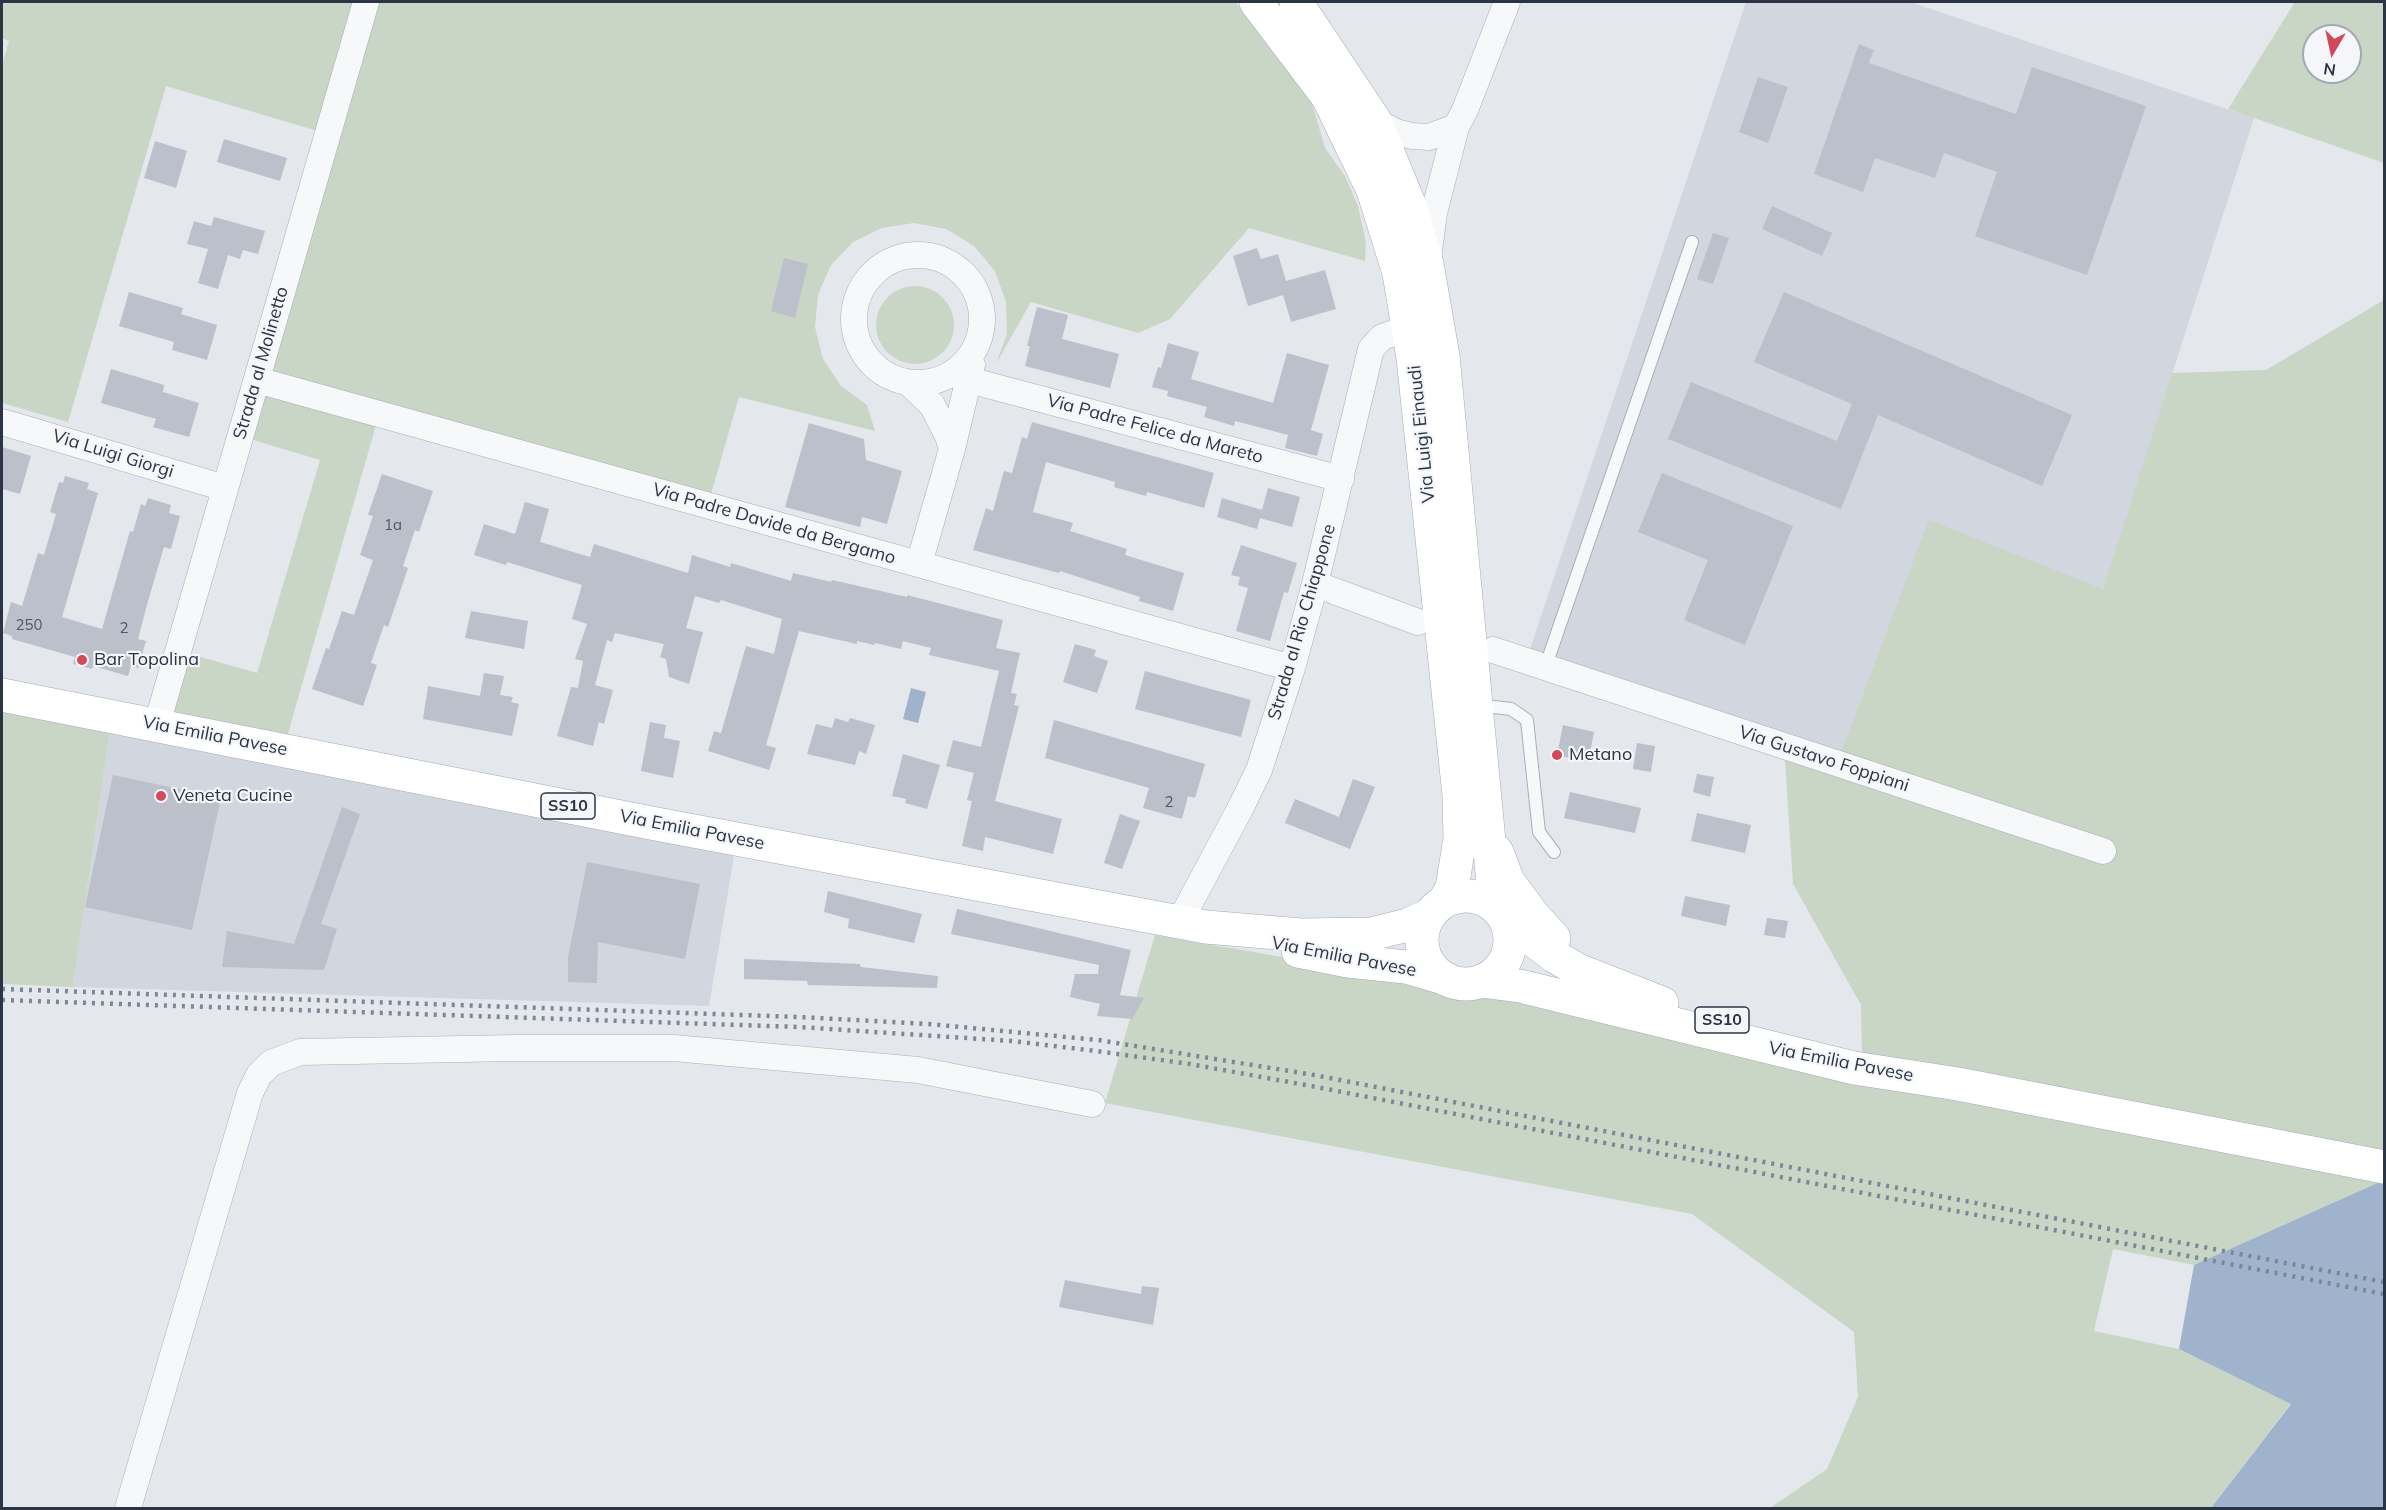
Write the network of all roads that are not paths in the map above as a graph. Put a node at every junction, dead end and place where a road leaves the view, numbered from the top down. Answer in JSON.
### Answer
{"nodes":[{"id":1,"x":366,"y":2,"type":"edge"},
{"id":2,"x":1256,"y":2,"type":"edge"},
{"id":3,"x":1296,"y":2,"type":"edge"},
{"id":4,"x":1507,"y":2,"type":"edge"},
{"id":5,"x":1375,"y":121,"type":"junction"},
{"id":6,"x":1456,"y":127,"type":"junction"},
{"id":7,"x":1692,"y":242,"type":"dead end"},
{"id":8,"x":1427,"y":264,"type":"junction"},
{"id":9,"x":1409,"y":328,"type":"junction"},
{"id":10,"x":975,"y":350,"type":"junction"},
{"id":11,"x":257,"y":380,"type":"junction"},
{"id":12,"x":969,"y":380,"type":"junction"},
{"id":13,"x":909,"y":383,"type":"junction"},
{"id":14,"x":2,"y":422,"type":"edge"},
{"id":15,"x":952,"y":449,"type":"junction"},
{"id":16,"x":1341,"y":479,"type":"junction"},
{"id":17,"x":225,"y":488,"type":"junction"},
{"id":18,"x":919,"y":564,"type":"junction"},
{"id":19,"x":1316,"y":584,"type":"junction"},
{"id":20,"x":1418,"y":622,"type":"dead end"},
{"id":21,"x":1493,"y":650,"type":"dead end"},
{"id":22,"x":1292,"y":668,"type":"junction"},
{"id":23,"x":1545,"y":668,"type":"junction"},
{"id":24,"x":2,"y":695,"type":"edge"},
{"id":25,"x":1476,"y":705,"type":"junction"},
{"id":26,"x":157,"y":724,"type":"junction"},
{"id":27,"x":1488,"y":834,"type":"junction"},
{"id":28,"x":2103,"y":851,"type":"dead end"},
{"id":29,"x":1554,"y":852,"type":"dead end"},
{"id":30,"x":1437,"y":908,"type":"junction"},
{"id":31,"x":1499,"y":911,"type":"junction"},
{"id":32,"x":1192,"y":925,"type":"junction"},
{"id":33,"x":1447,"y":979,"type":"junction"},
{"id":34,"x":1481,"y":981,"type":"junction"},
{"id":35,"x":1656,"y":1002,"type":"junction"},
{"id":36,"x":1957,"y":1084,"type":"junction"},
{"id":37,"x":1092,"y":1104,"type":"dead end"},
{"id":38,"x":2385,"y":1167,"type":"edge"},
{"id":39,"x":128,"y":1509,"type":"edge"}],
"edges":[{"from":1,"to":11,"type":"street","name":"Strada al Molinetto"},
{"from":2,"to":9,"type":"main road","name":"Via Luigi Einaudi"},
{"from":3,"to":5,"type":"main road","name":"Via Luigi Einaudi"},
{"from":4,"to":6,"type":"street"},
{"from":5,"to":6,"type":"street"},
{"from":5,"to":8,"type":"main road","name":"Via Luigi Einaudi"},
{"from":6,"to":8,"type":"street"},
{"from":7,"to":23,"type":"lane"},
{"from":8,"to":25,"type":"main road","name":"Via Luigi Einaudi"},
{"from":9,"to":16,"type":"street","name":"Strada al Rio Chiappone"},
{"from":9,"to":30,"type":"main road","name":"Via Luigi Einaudi"},
{"from":10,"to":12,"type":"street"},
{"from":10,"to":13,"type":"street"},
{"from":10,"to":13,"type":"street"},
{"from":11,"to":17,"type":"street","name":"Strada al Molinetto"},
{"from":11,"to":18,"type":"street","name":"Via Padre Davide da Bergamo"},
{"from":12,"to":15,"type":"street"},
{"from":12,"to":16,"type":"street","name":"Via Padre Felice da Mareto"},
{"from":13,"to":15,"type":"street"},
{"from":14,"to":17,"type":"street","name":"Via Luigi Giorgi"},
{"from":15,"to":18,"type":"street"},
{"from":16,"to":19,"type":"street","name":"Strada al Rio Chiappone"},
{"from":17,"to":26,"type":"street","name":"Strada al Molinetto"},
{"from":18,"to":22,"type":"street","name":"Via Padre Davide da Bergamo"},
{"from":19,"to":20,"type":"street"},
{"from":19,"to":22,"type":"street","name":"Strada al Rio Chiappone"},
{"from":21,"to":23,"type":"street","name":"Via Gustavo Foppiani"},
{"from":22,"to":32,"type":"street","name":"Strada al Rio Chiappone"},
{"from":23,"to":28,"type":"street","name":"Via Gustavo Foppiani"},
{"from":24,"to":26,"type":"main road","name":"Via Emilia Pavese","number":"SS10"},
{"from":25,"to":27,"type":"main road","name":"Via Luigi Einaudi"},
{"from":25,"to":29,"type":"lane"},
{"from":26,"to":32,"type":"main road","name":"Via Emilia Pavese","number":"SS10"},
{"from":27,"to":31,"type":"main road","name":"Via Luigi Einaudi"},
{"from":27,"to":35,"type":"main road"},
{"from":30,"to":31,"type":"main road","number":"SS10"},
{"from":30,"to":32,"type":"main road","name":"Via Emilia Pavese","number":"SS10"},
{"from":30,"to":33,"type":"main road"},
{"from":31,"to":34,"type":"main road"},
{"from":31,"to":35,"type":"main road","number":"SS10"},
{"from":32,"to":33,"type":"main road","name":"Via Emilia Pavese","number":"SS10"},
{"from":33,"to":34,"type":"main road","number":"SS10"},
{"from":34,"to":36,"type":"main road","name":"Via Emilia Pavese","number":"SS10"},
{"from":35,"to":36,"type":"main road","number":"SS10"},
{"from":36,"to":38,"type":"main road","name":"Via Emilia Pavese","number":"SS10"},
{"from":37,"to":39,"type":"street"}]}
